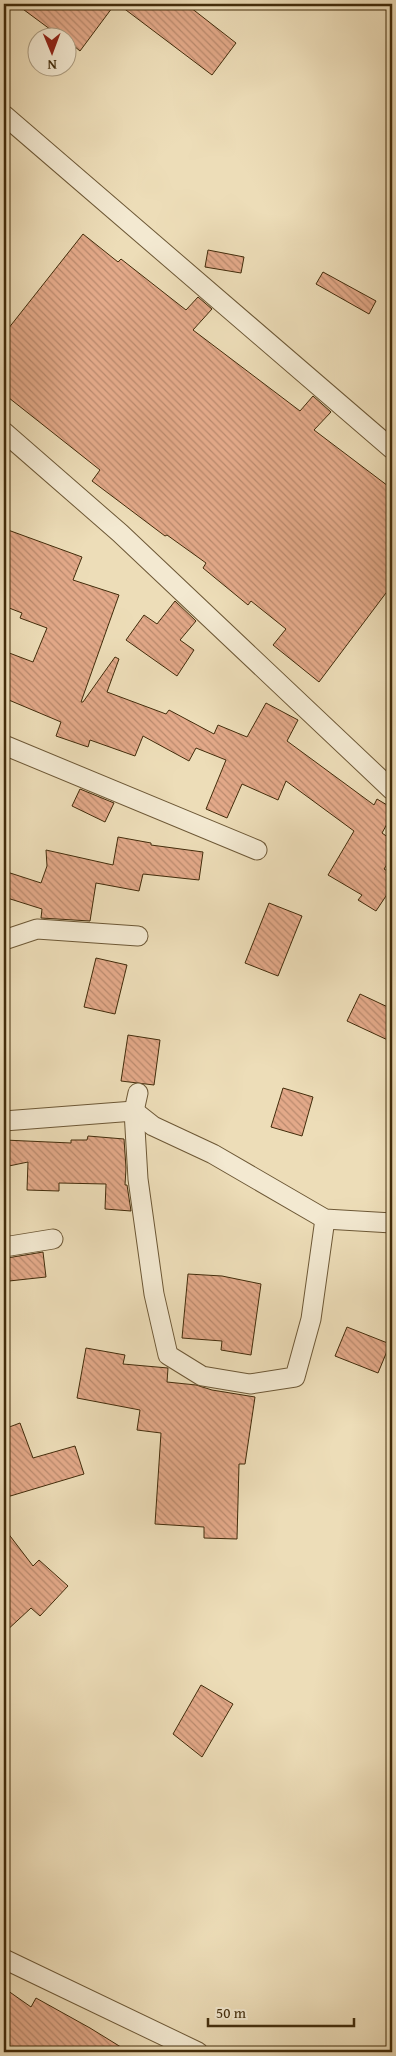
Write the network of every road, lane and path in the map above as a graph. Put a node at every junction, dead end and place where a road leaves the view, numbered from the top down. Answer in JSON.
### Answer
{"nodes":[{"id":1,"x":4,"y":115,"type":"edge"},
{"id":2,"x":4,"y":432,"type":"edge"},
{"id":3,"x":392,"y":449,"type":"edge"},
{"id":4,"x":4,"y":745,"type":"edge"},
{"id":5,"x":392,"y":790,"type":"edge"},
{"id":6,"x":257,"y":850,"type":"dead end"},
{"id":7,"x":138,"y":936,"type":"dead end"},
{"id":8,"x":4,"y":940,"type":"edge"},
{"id":9,"x":138,"y":1093,"type":"dead end"},
{"id":10,"x":134,"y":1111,"type":"junction"},
{"id":11,"x":4,"y":1121,"type":"edge"},
{"id":12,"x":325,"y":1219,"type":"junction"},
{"id":13,"x":392,"y":1223,"type":"edge"},
{"id":14,"x":53,"y":1239,"type":"dead end"},
{"id":15,"x":4,"y":1247,"type":"edge"},
{"id":16,"x":4,"y":1959,"type":"edge"},
{"id":17,"x":198,"y":2052,"type":"edge"}],
"edges":[{"from":1,"to":3,"type":"street"},
{"from":2,"to":5,"type":"street"},
{"from":4,"to":6,"type":"street"},
{"from":7,"to":8,"type":"street"},
{"from":9,"to":10,"type":"street"},
{"from":10,"to":11,"type":"street"},
{"from":10,"to":12,"type":"street"},
{"from":10,"to":12,"type":"street"},
{"from":12,"to":13,"type":"street"},
{"from":14,"to":15,"type":"street"},
{"from":16,"to":17,"type":"street"}]}
